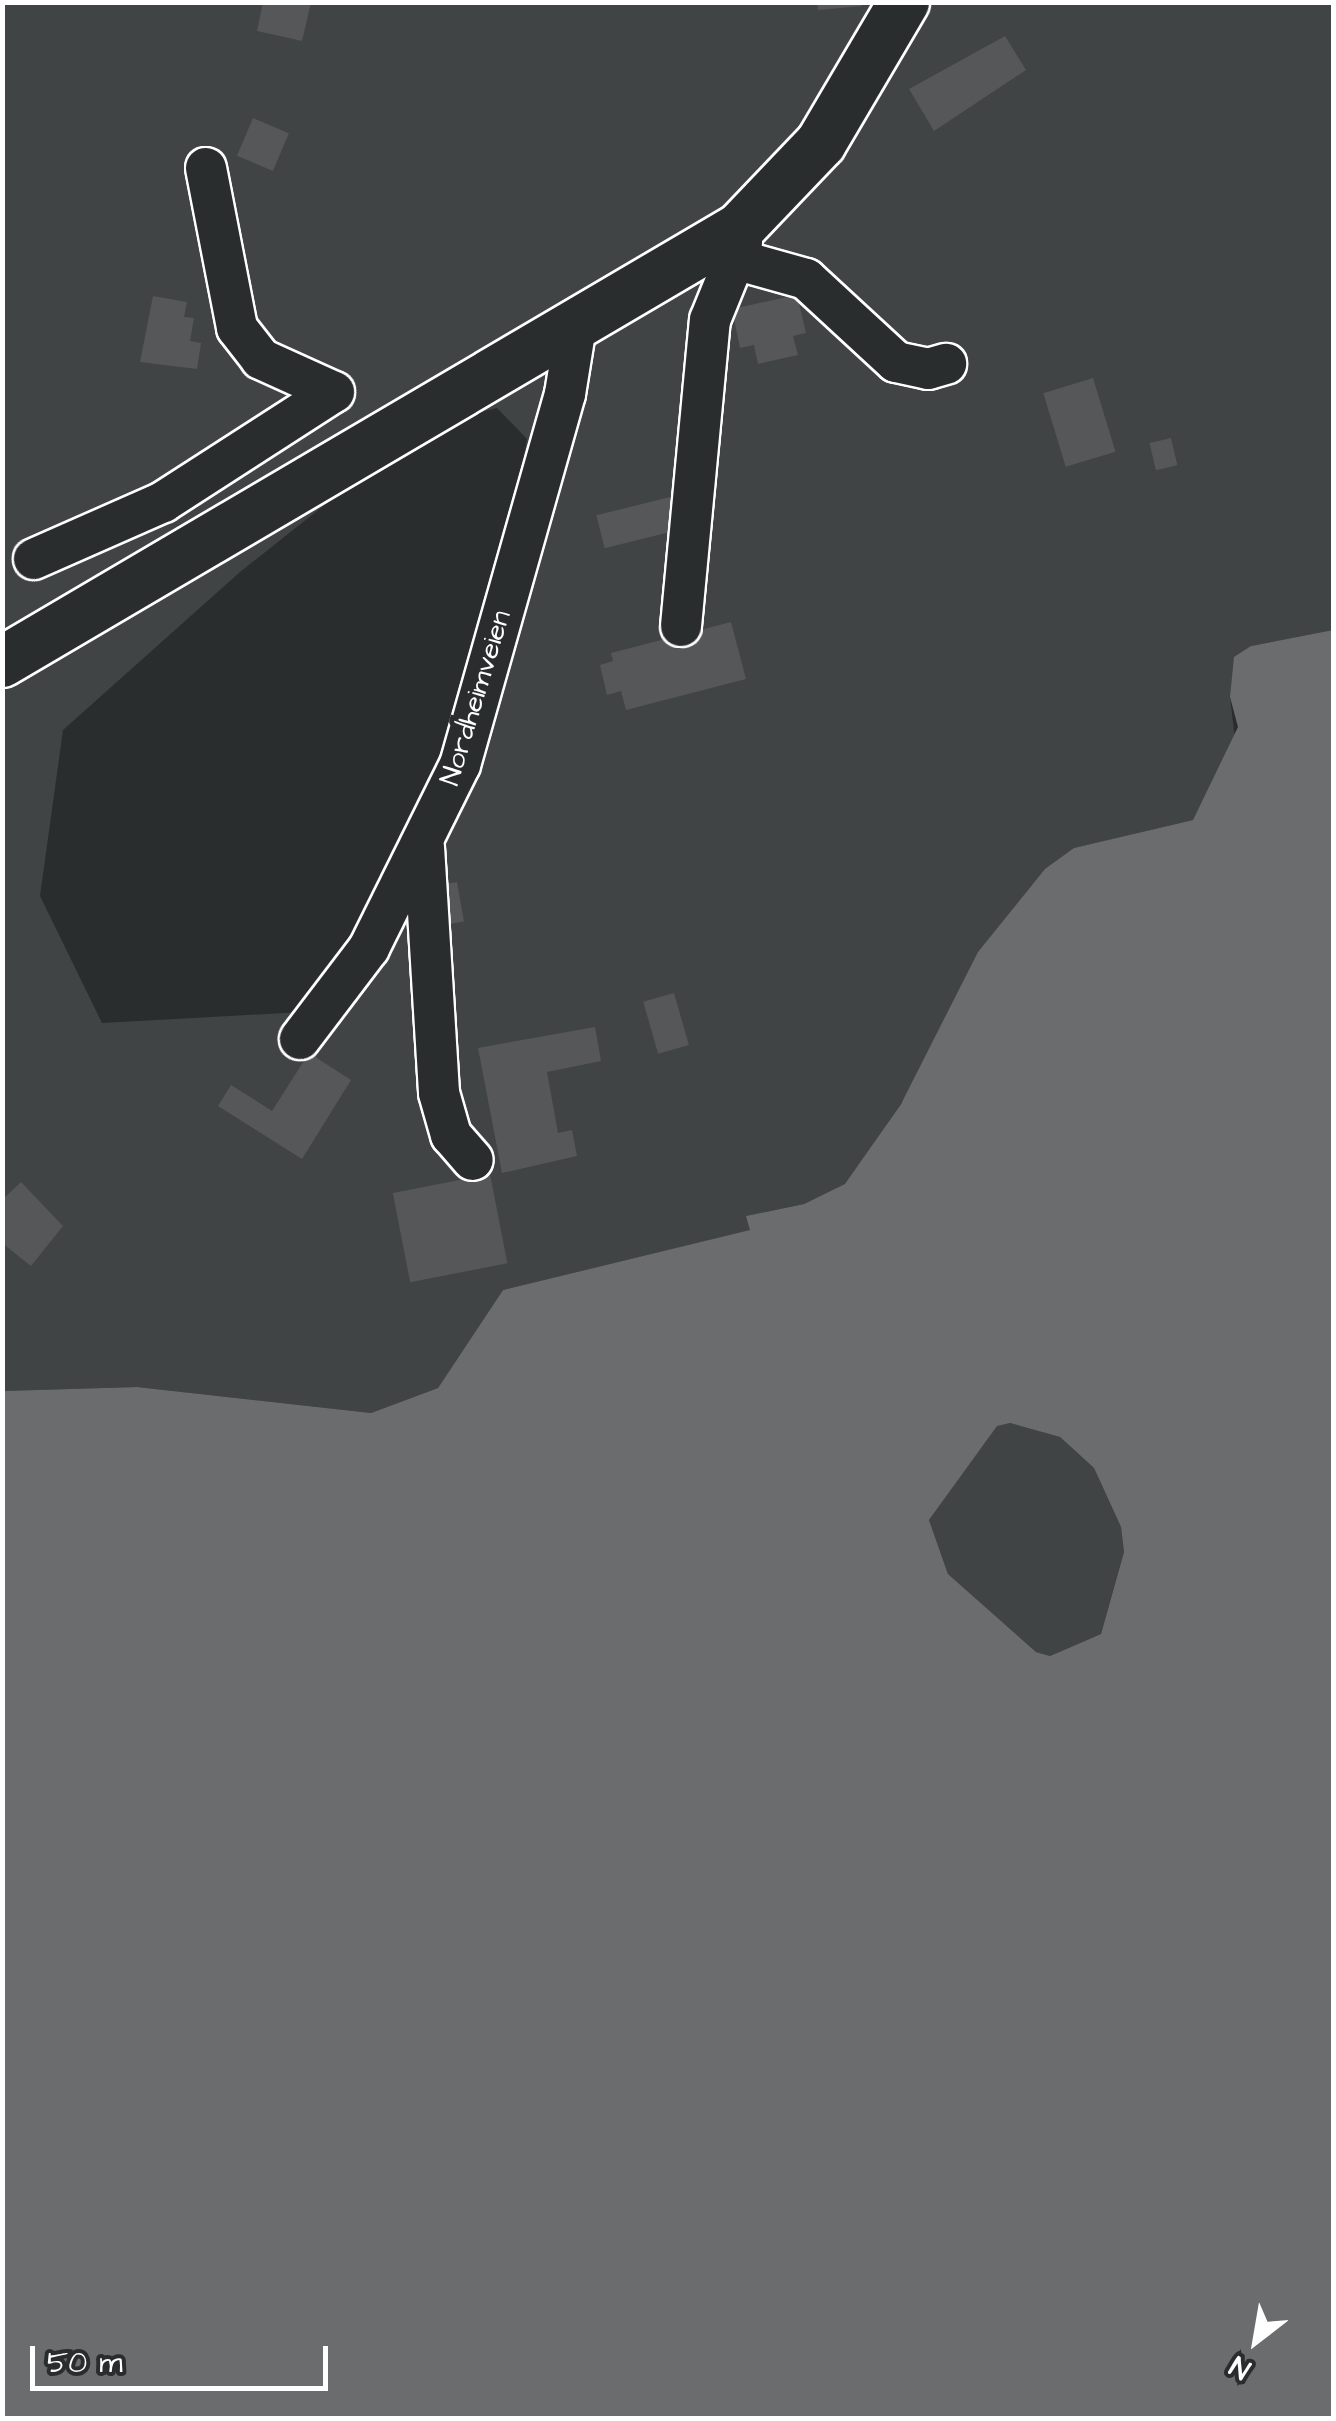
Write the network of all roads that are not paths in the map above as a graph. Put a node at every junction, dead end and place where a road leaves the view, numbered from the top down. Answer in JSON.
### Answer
{"nodes":[{"id":1,"x":904,"y":2,"type":"edge"},
{"id":2,"x":206,"y":168,"type":"dead end"},
{"id":3,"x":736,"y":243,"type":"junction"},
{"id":4,"x":576,"y":326,"type":"junction"},
{"id":5,"x":946,"y":364,"type":"dead end"},
{"id":6,"x":34,"y":559,"type":"dead end"},
{"id":7,"x":681,"y":626,"type":"dead end"},
{"id":8,"x":2,"y":662,"type":"edge"},
{"id":9,"x":424,"y":843,"type":"junction"},
{"id":10,"x":300,"y":1039,"type":"dead end"},
{"id":11,"x":473,"y":1160,"type":"dead end"}],
"edges":[{"from":1,"to":3,"type":"main road"},
{"from":2,"to":6,"type":"street"},
{"from":3,"to":4,"type":"main road"},
{"from":3,"to":5,"type":"street"},
{"from":3,"to":7,"type":"street"},
{"from":4,"to":8,"type":"main road"},
{"from":4,"to":9,"type":"street","name":"Nordheimveien"},
{"from":9,"to":10,"type":"street","name":"Nordheimveien"},
{"from":9,"to":11,"type":"street"}]}
